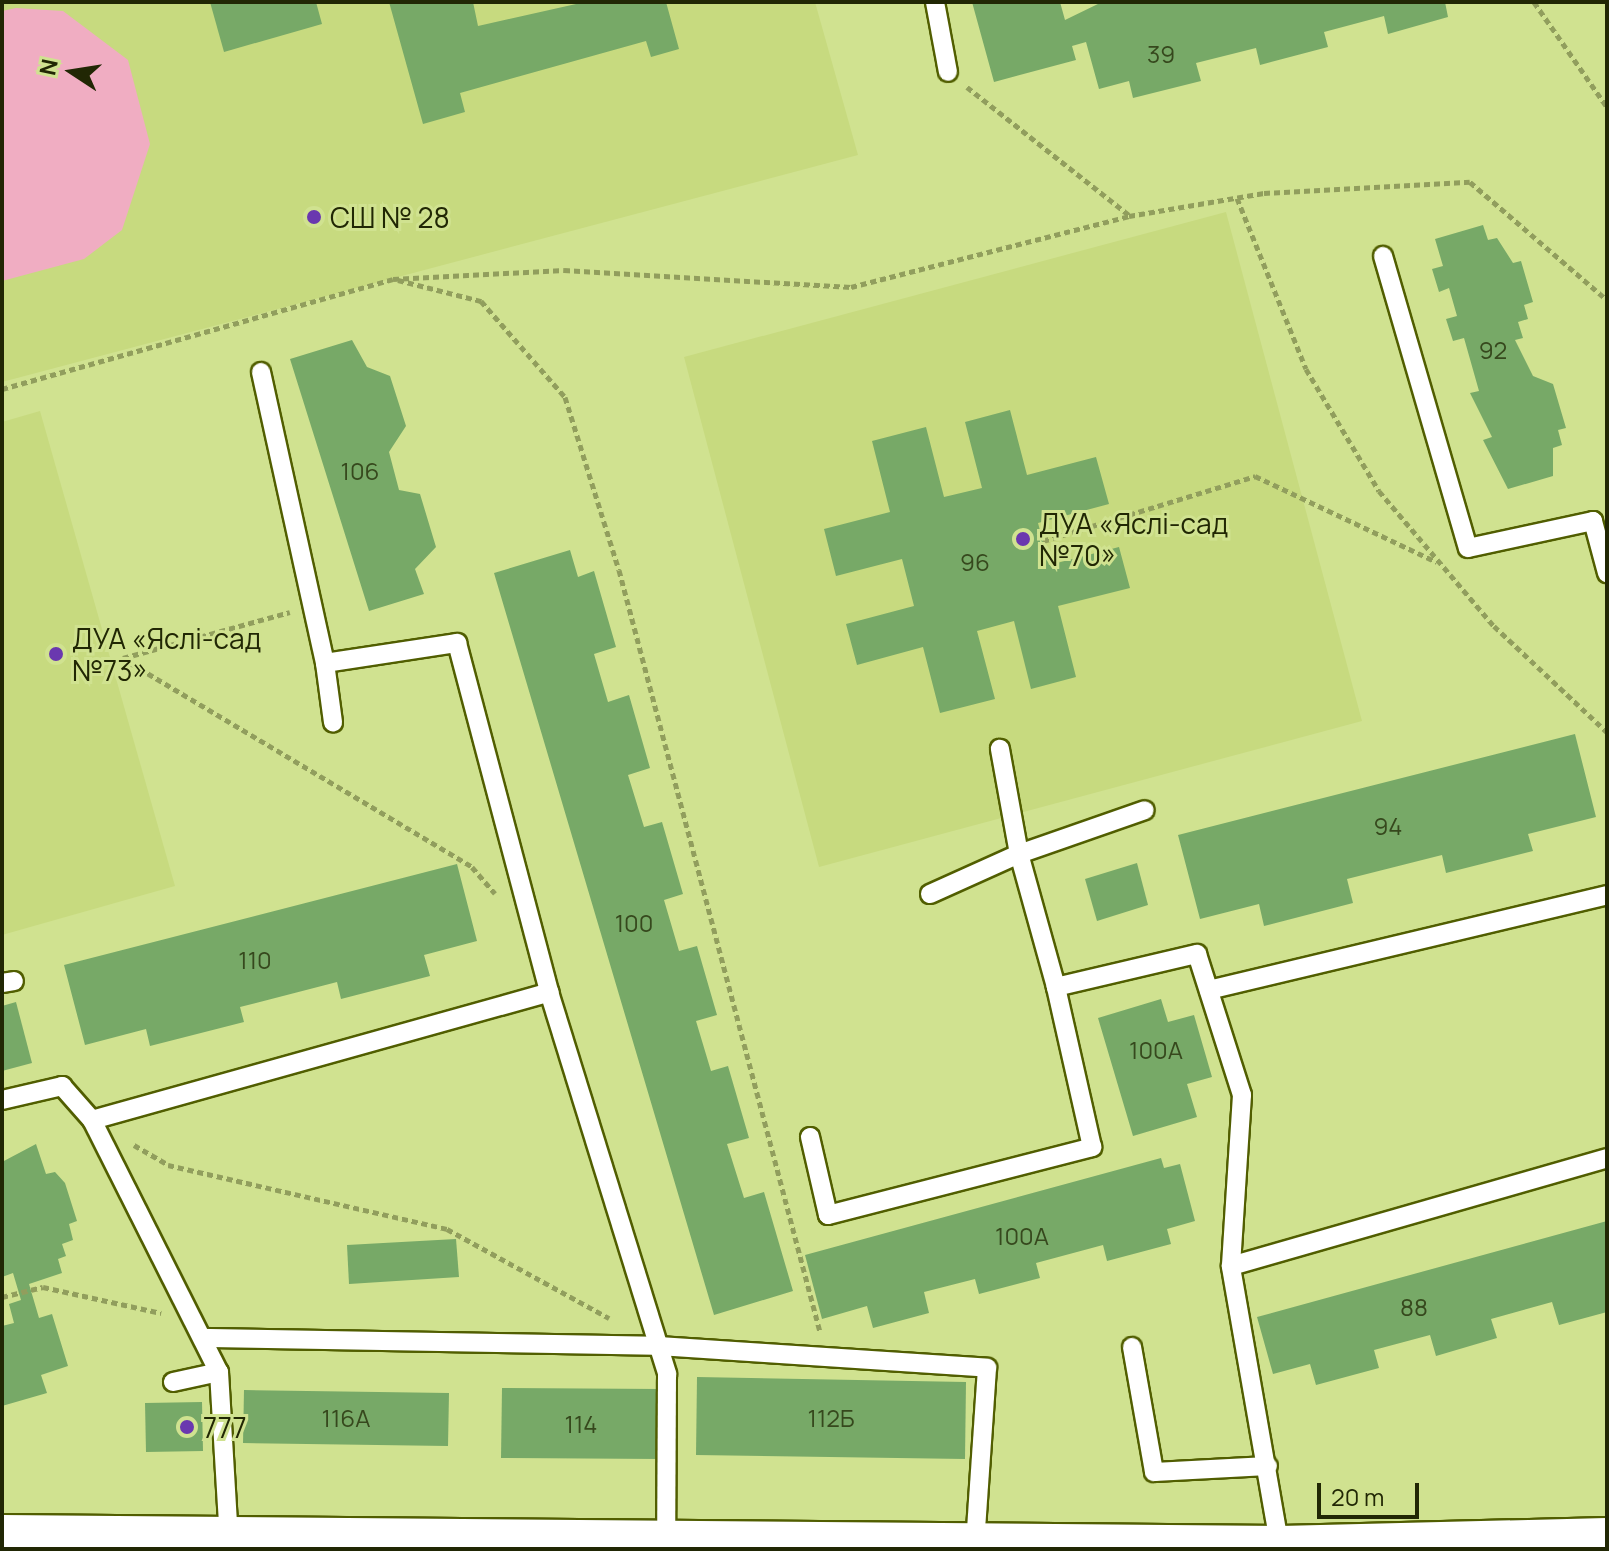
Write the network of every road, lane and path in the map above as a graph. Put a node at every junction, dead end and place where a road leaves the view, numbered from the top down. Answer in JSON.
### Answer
{"nodes":[{"id":1,"x":935,"y":2,"type":"edge"},
{"id":2,"x":1534,"y":2,"type":"edge"},
{"id":3,"x":948,"y":72,"type":"joint"},
{"id":4,"x":1607,"y":107,"type":"edge"},
{"id":5,"x":1237,"y":198,"type":"junction"},
{"id":6,"x":1129,"y":216,"type":"junction"},
{"id":7,"x":1383,"y":256,"type":"dead end"},
{"id":8,"x":393,"y":279,"type":"junction"},
{"id":9,"x":1607,"y":300,"type":"edge"},
{"id":10,"x":261,"y":372,"type":"dead end"},
{"id":11,"x":2,"y":389,"type":"edge"},
{"id":12,"x":1043,"y":541,"type":"dead end"},
{"id":13,"x":1442,"y":565,"type":"junction"},
{"id":14,"x":1607,"y":573,"type":"edge"},
{"id":15,"x":312,"y":606,"type":"junction"},
{"id":16,"x":325,"y":663,"type":"junction"},
{"id":17,"x":333,"y":722,"type":"dead end"},
{"id":18,"x":1607,"y":732,"type":"edge"},
{"id":19,"x":1000,"y":749,"type":"dead end"},
{"id":20,"x":1145,"y":810,"type":"dead end"},
{"id":21,"x":1019,"y":854,"type":"junction"},
{"id":22,"x":930,"y":894,"type":"dead end"},
{"id":23,"x":1607,"y":895,"type":"edge"},
{"id":24,"x":501,"y":900,"type":"dead end"},
{"id":25,"x":1056,"y":987,"type":"junction"},
{"id":26,"x":1209,"y":990,"type":"junction"},
{"id":27,"x":549,"y":992,"type":"junction"},
{"id":28,"x":2,"y":1100,"type":"edge"},
{"id":29,"x":92,"y":1120,"type":"junction"},
{"id":30,"x":810,"y":1137,"type":"dead end"},
{"id":31,"x":1607,"y":1158,"type":"edge"},
{"id":32,"x":1231,"y":1266,"type":"junction"},
{"id":33,"x":2,"y":1297,"type":"edge"},
{"id":34,"x":205,"y":1338,"type":"junction"},
{"id":35,"x":660,"y":1346,"type":"junction"},
{"id":36,"x":1132,"y":1347,"type":"dead end"},
{"id":37,"x":827,"y":1356,"type":"junction"},
{"id":38,"x":219,"y":1372,"type":"junction"},
{"id":39,"x":173,"y":1382,"type":"dead end"},
{"id":40,"x":1268,"y":1466,"type":"junction"},
{"id":41,"x":2,"y":1537,"type":"edge"},
{"id":42,"x":229,"y":1539,"type":"junction"},
{"id":43,"x":1607,"y":1540,"type":"edge"},
{"id":44,"x":666,"y":1542,"type":"junction"},
{"id":45,"x":107,"y":1543,"type":"edge"},
{"id":46,"x":353,"y":1544,"type":"edge"},
{"id":47,"x":974,"y":1547,"type":"edge"},
{"id":48,"x":1281,"y":1548,"type":"edge"}],
"edges":[{"from":1,"to":3,"type":"lane"},
{"from":2,"to":4,"type":"path"},
{"from":3,"to":6,"type":"path"},
{"from":5,"to":6,"type":"path"},
{"from":5,"to":9,"type":"path"},
{"from":5,"to":13,"type":"path"},
{"from":6,"to":8,"type":"path"},
{"from":7,"to":14,"type":"lane"},
{"from":8,"to":11,"type":"path"},
{"from":8,"to":37,"type":"path"},
{"from":10,"to":15,"type":"lane"},
{"from":12,"to":13,"type":"path"},
{"from":13,"to":18,"type":"path"},
{"from":15,"to":16,"type":"lane"},
{"from":15,"to":24,"type":"path"},
{"from":16,"to":17,"type":"lane"},
{"from":16,"to":27,"type":"lane"},
{"from":19,"to":21,"type":"lane"},
{"from":20,"to":21,"type":"lane"},
{"from":21,"to":22,"type":"lane"},
{"from":21,"to":25,"type":"lane"},
{"from":23,"to":26,"type":"lane"},
{"from":25,"to":26,"type":"lane"},
{"from":25,"to":30,"type":"lane"},
{"from":26,"to":32,"type":"lane"},
{"from":27,"to":29,"type":"lane"},
{"from":27,"to":35,"type":"lane"},
{"from":28,"to":29,"type":"lane"},
{"from":29,"to":34,"type":"lane"},
{"from":29,"to":35,"type":"path"},
{"from":31,"to":32,"type":"lane"},
{"from":32,"to":40,"type":"lane"},
{"from":33,"to":34,"type":"path"},
{"from":34,"to":35,"type":"lane"},
{"from":34,"to":38,"type":"lane"},
{"from":35,"to":37,"type":"lane"},
{"from":35,"to":44,"type":"lane"},
{"from":36,"to":40,"type":"lane"},
{"from":37,"to":47,"type":"lane"},
{"from":38,"to":39,"type":"lane"},
{"from":38,"to":42,"type":"lane"},
{"from":40,"to":48,"type":"lane"},
{"from":41,"to":45,"type":"main road"},
{"from":42,"to":45,"type":"main road"},
{"from":42,"to":46,"type":"main road"},
{"from":43,"to":48,"type":"main road"},
{"from":44,"to":46,"type":"main road"},
{"from":44,"to":47,"type":"main road"},
{"from":47,"to":48,"type":"main road"}]}
